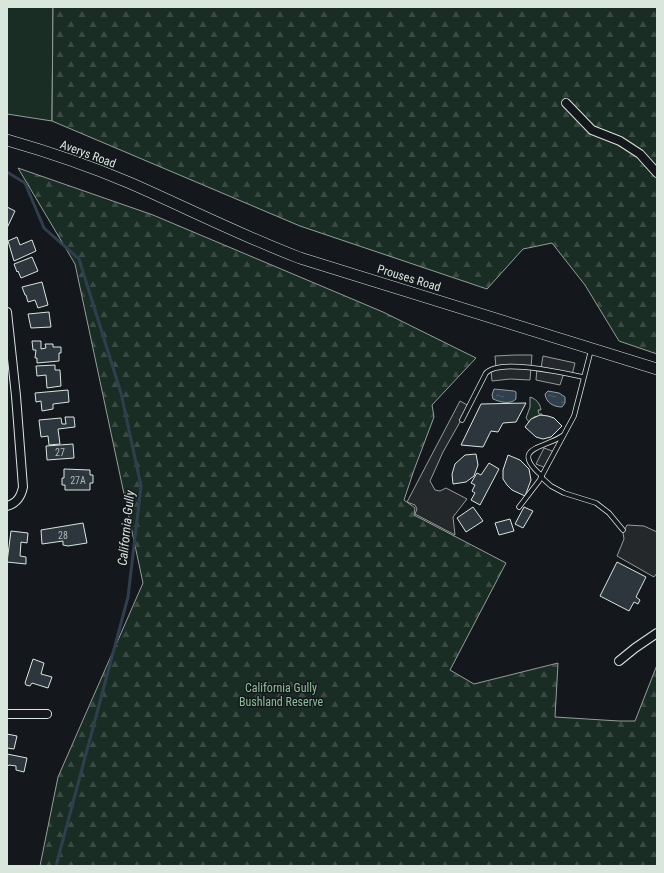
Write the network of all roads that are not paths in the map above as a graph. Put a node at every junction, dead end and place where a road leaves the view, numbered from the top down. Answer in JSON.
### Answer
{"nodes":[{"id":1,"x":566,"y":103,"type":"dead end"},
{"id":2,"x":7,"y":140,"type":"edge"},
{"id":3,"x":657,"y":173,"type":"edge"},
{"id":4,"x":159,"y":196,"type":"joint"},
{"id":5,"x":7,"y":312,"type":"edge"},
{"id":6,"x":591,"y":348,"type":"junction"},
{"id":7,"x":657,"y":369,"type":"edge"},
{"id":8,"x":583,"y":378,"type":"junction"},
{"id":9,"x":462,"y":420,"type":"dead end"},
{"id":10,"x":565,"y":432,"type":"junction"},
{"id":11,"x":542,"y":477,"type":"junction"},
{"id":12,"x":7,"y":506,"type":"edge"},
{"id":13,"x":519,"y":507,"type":"dead end"},
{"id":14,"x":623,"y":530,"type":"dead end"},
{"id":15,"x":657,"y":633,"type":"edge"},
{"id":16,"x":619,"y":661,"type":"dead end"},
{"id":17,"x":7,"y":714,"type":"edge"},
{"id":18,"x":48,"y":714,"type":"dead end"}],
"edges":[{"from":1,"to":3,"type":"street"},
{"from":2,"to":4,"type":"street","name":"Averys Road"},
{"from":4,"to":6,"type":"street","name":"Prouses Road"},
{"from":5,"to":12,"type":"street"},
{"from":6,"to":7,"type":"street","name":"Prouses Road"},
{"from":6,"to":8,"type":"lane"},
{"from":8,"to":9,"type":"lane"},
{"from":8,"to":10,"type":"lane"},
{"from":10,"to":11,"type":"lane"},
{"from":10,"to":11,"type":"lane"},
{"from":11,"to":13,"type":"lane"},
{"from":11,"to":14,"type":"lane"},
{"from":15,"to":16,"type":"street"},
{"from":17,"to":18,"type":"street"}]}
